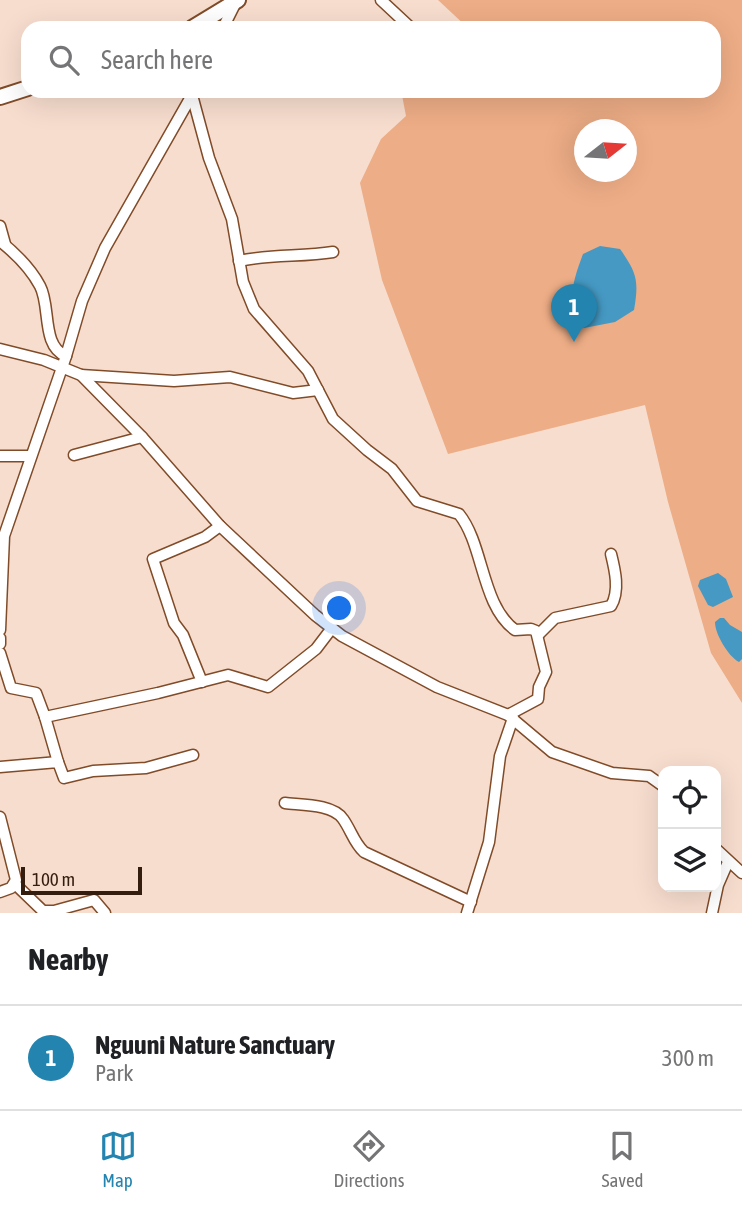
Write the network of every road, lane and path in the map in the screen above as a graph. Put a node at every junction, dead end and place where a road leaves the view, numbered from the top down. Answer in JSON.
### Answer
{"nodes":[{"id":1,"x":381,"y":0,"type":"edge"},
{"id":2,"x":237,"y":2,"type":"edge"},
{"id":3,"x":203,"y":21,"type":"edge"},
{"id":4,"x":227,"y":21,"type":"edge"},
{"id":5,"x":404,"y":21,"type":"edge"},
{"id":6,"x":21,"y":90,"type":"edge"},
{"id":7,"x":0,"y":97,"type":"edge"},
{"id":8,"x":190,"y":98,"type":"edge"},
{"id":9,"x":194,"y":98,"type":"edge"},
{"id":10,"x":0,"y":226,"type":"edge"},
{"id":11,"x":2,"y":243,"type":"edge"},
{"id":12,"x":333,"y":252,"type":"dead end"},
{"id":13,"x":239,"y":261,"type":"junction"},
{"id":14,"x":0,"y":349,"type":"edge"},
{"id":15,"x":64,"y":361,"type":"junction"},
{"id":16,"x":81,"y":375,"type":"junction"},
{"id":17,"x":318,"y":390,"type":"junction"},
{"id":18,"x":142,"y":438,"type":"junction"},
{"id":19,"x":74,"y":455,"type":"dead end"},
{"id":20,"x":0,"y":456,"type":"edge"},
{"id":21,"x":31,"y":456,"type":"junction"},
{"id":22,"x":4,"y":526,"type":"edge"},
{"id":23,"x":220,"y":526,"type":"junction"},
{"id":24,"x":611,"y":554,"type":"dead end"},
{"id":25,"x":332,"y":628,"type":"junction"},
{"id":26,"x":0,"y":630,"type":"edge"},
{"id":27,"x":538,"y":635,"type":"junction"},
{"id":28,"x":0,"y":638,"type":"edge"},
{"id":29,"x":0,"y":644,"type":"edge"},
{"id":30,"x":0,"y":653,"type":"edge"},
{"id":31,"x":202,"y":682,"type":"junction"},
{"id":32,"x":45,"y":717,"type":"junction"},
{"id":33,"x":510,"y":717,"type":"junction"},
{"id":34,"x":192,"y":754,"type":"dead end"},
{"id":35,"x":58,"y":762,"type":"junction"},
{"id":36,"x":0,"y":767,"type":"edge"},
{"id":37,"x":658,"y":782,"type":"edge"},
{"id":38,"x":285,"y":803,"type":"dead end"},
{"id":39,"x":0,"y":817,"type":"edge"},
{"id":40,"x":721,"y":854,"type":"edge"},
{"id":41,"x":728,"y":862,"type":"junction"},
{"id":42,"x":742,"y":873,"type":"edge"},
{"id":43,"x":15,"y":884,"type":"junction"},
{"id":44,"x":0,"y":892,"type":"edge"},
{"id":45,"x":471,"y":902,"type":"junction"},
{"id":46,"x":105,"y":913,"type":"edge"},
{"id":47,"x":467,"y":913,"type":"edge"},
{"id":48,"x":712,"y":913,"type":"edge"}],
"edges":[{"from":1,"to":5,"type":"street"},
{"from":2,"to":3,"type":"main road"},
{"from":2,"to":4,"type":"street"},
{"from":6,"to":7,"type":"main road"},
{"from":8,"to":15,"type":"street"},
{"from":9,"to":13,"type":"street"},
{"from":10,"to":11,"type":"street"},
{"from":11,"to":15,"type":"street"},
{"from":12,"to":13,"type":"street"},
{"from":13,"to":17,"type":"street"},
{"from":14,"to":15,"type":"street"},
{"from":15,"to":16,"type":"street"},
{"from":15,"to":21,"type":"street"},
{"from":16,"to":17,"type":"street"},
{"from":16,"to":18,"type":"street"},
{"from":17,"to":27,"type":"street"},
{"from":18,"to":19,"type":"street"},
{"from":18,"to":23,"type":"street"},
{"from":20,"to":21,"type":"street"},
{"from":21,"to":22,"type":"street"},
{"from":22,"to":26,"type":"street"},
{"from":23,"to":25,"type":"street"},
{"from":23,"to":31,"type":"street"},
{"from":24,"to":27,"type":"street"},
{"from":25,"to":31,"type":"street"},
{"from":25,"to":33,"type":"street"},
{"from":27,"to":33,"type":"street"},
{"from":28,"to":29,"type":"street"},
{"from":30,"to":32,"type":"street"},
{"from":31,"to":32,"type":"street"},
{"from":32,"to":35,"type":"street"},
{"from":33,"to":37,"type":"street"},
{"from":33,"to":45,"type":"street"},
{"from":34,"to":35,"type":"street"},
{"from":35,"to":36,"type":"street"},
{"from":38,"to":45,"type":"street"},
{"from":39,"to":43,"type":"street"},
{"from":40,"to":41,"type":"street"},
{"from":41,"to":42,"type":"street"},
{"from":41,"to":48,"type":"street"},
{"from":43,"to":44,"type":"street"},
{"from":43,"to":46,"type":"street"},
{"from":45,"to":47,"type":"street"}]}
